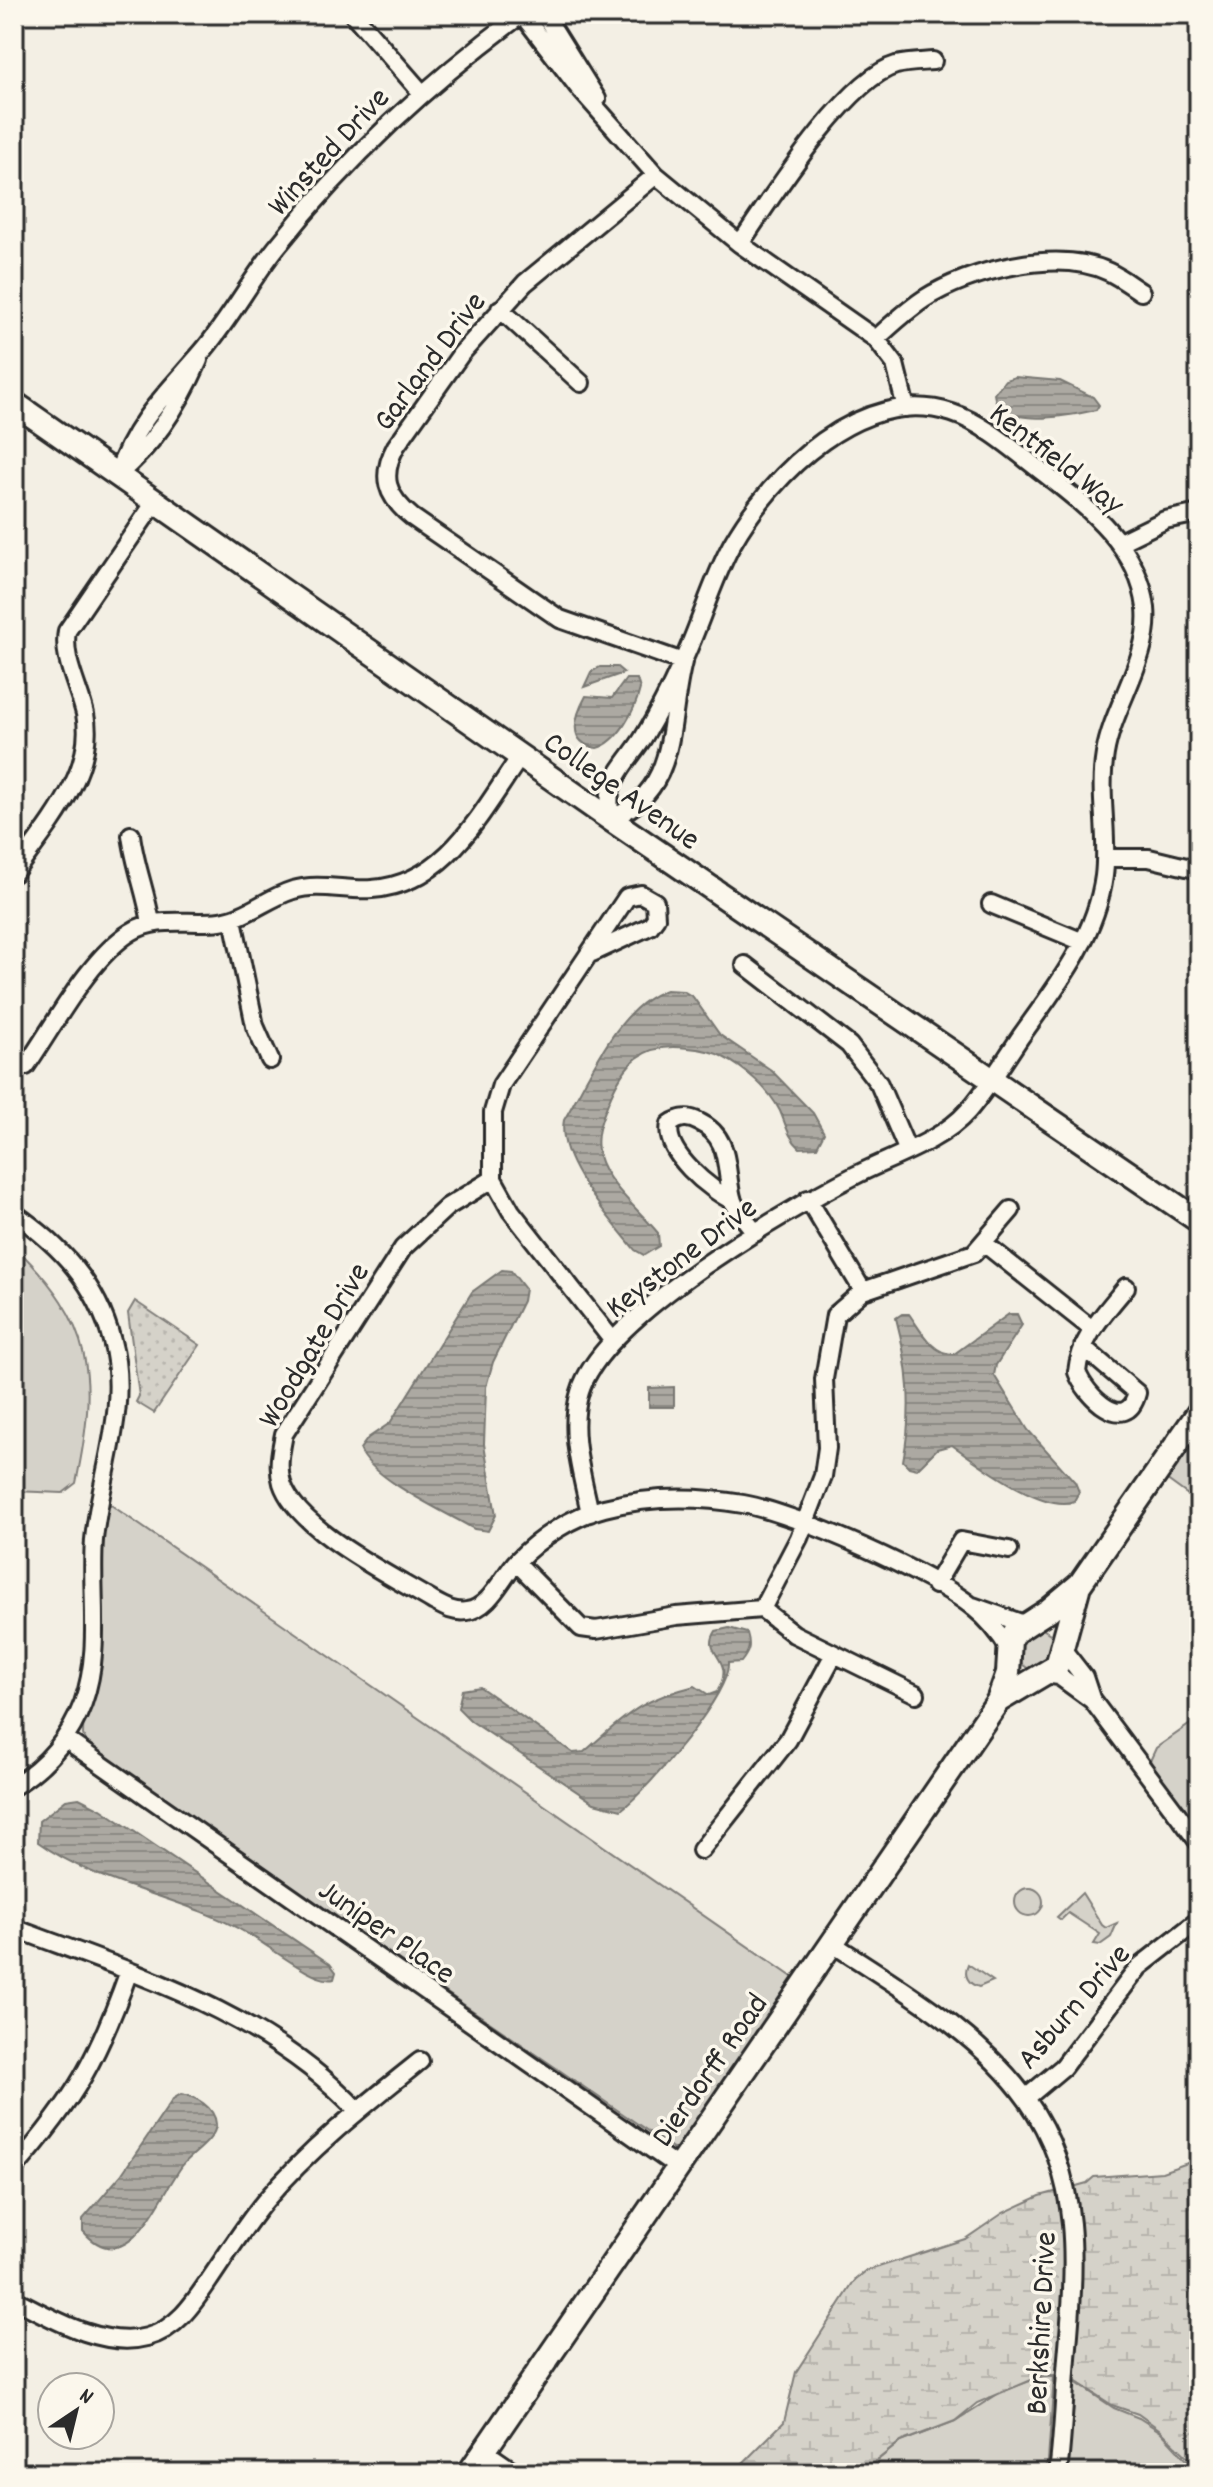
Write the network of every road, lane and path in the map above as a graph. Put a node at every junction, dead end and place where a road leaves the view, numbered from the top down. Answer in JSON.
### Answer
{"nodes":[{"id":1,"x":353,"y":14,"type":"edge"},
{"id":2,"x":522,"y":14,"type":"edge"},
{"id":3,"x":544,"y":14,"type":"edge"},
{"id":4,"x":933,"y":61,"type":"dead end"},
{"id":5,"x":421,"y":92,"type":"junction"},
{"id":6,"x":605,"y":115,"type":"junction"},
{"id":7,"x":656,"y":175,"type":"junction"},
{"id":8,"x":740,"y":244,"type":"junction"},
{"id":9,"x":1141,"y":292,"type":"dead end"},
{"id":10,"x":500,"y":309,"type":"junction"},
{"id":11,"x":876,"y":339,"type":"junction"},
{"id":12,"x":581,"y":383,"type":"dead end"},
{"id":13,"x":14,"y":403,"type":"edge"},
{"id":14,"x":906,"y":408,"type":"junction"},
{"id":15,"x":117,"y":475,"type":"junction"},
{"id":16,"x":155,"y":502,"type":"junction"},
{"id":17,"x":1199,"y":513,"type":"edge"},
{"id":18,"x":1120,"y":542,"type":"junction"},
{"id":19,"x":683,"y":662,"type":"junction"},
{"id":20,"x":520,"y":757,"type":"junction"},
{"id":21,"x":610,"y":819,"type":"junction"},
{"id":22,"x":131,"y":835,"type":"dead end"},
{"id":23,"x":1106,"y":858,"type":"junction"},
{"id":24,"x":1199,"y":870,"type":"edge"},
{"id":25,"x":14,"y":873,"type":"edge"},
{"id":26,"x":991,"y":904,"type":"dead end"},
{"id":27,"x":233,"y":919,"type":"junction"},
{"id":28,"x":151,"y":923,"type":"junction"},
{"id":29,"x":1083,"y":942,"type":"junction"},
{"id":30,"x":592,"y":953,"type":"dead end"},
{"id":31,"x":745,"y":965,"type":"dead end"},
{"id":32,"x":270,"y":1060,"type":"dead end"},
{"id":33,"x":26,"y":1066,"type":"dead end"},
{"id":34,"x":991,"y":1080,"type":"junction"},
{"id":35,"x":907,"y":1149,"type":"junction"},
{"id":36,"x":493,"y":1179,"type":"junction"},
{"id":37,"x":808,"y":1199,"type":"junction"},
{"id":38,"x":733,"y":1201,"type":"junction"},
{"id":39,"x":1011,"y":1210,"type":"dead end"},
{"id":40,"x":14,"y":1213,"type":"edge"},
{"id":41,"x":1199,"y":1221,"type":"edge"},
{"id":42,"x":755,"y":1233,"type":"junction"},
{"id":43,"x":985,"y":1244,"type":"junction"},
{"id":44,"x":1126,"y":1287,"type":"dead end"},
{"id":45,"x":863,"y":1291,"type":"junction"},
{"id":46,"x":1092,"y":1329,"type":"junction"},
{"id":47,"x":613,"y":1341,"type":"junction"},
{"id":48,"x":1083,"y":1347,"type":"dead end"},
{"id":49,"x":1199,"y":1412,"type":"edge"},
{"id":50,"x":590,"y":1513,"type":"junction"},
{"id":51,"x":805,"y":1524,"type":"junction"},
{"id":52,"x":1009,"y":1550,"type":"dead end"},
{"id":53,"x":516,"y":1562,"type":"junction"},
{"id":54,"x":1080,"y":1584,"type":"junction"},
{"id":55,"x":935,"y":1585,"type":"junction"},
{"id":56,"x":973,"y":1606,"type":"junction"},
{"id":57,"x":762,"y":1609,"type":"junction"},
{"id":58,"x":1027,"y":1623,"type":"junction"},
{"id":59,"x":1063,"y":1646,"type":"junction"},
{"id":60,"x":1010,"y":1652,"type":"junction"},
{"id":61,"x":834,"y":1654,"type":"junction"},
{"id":62,"x":1040,"y":1675,"type":"junction"},
{"id":63,"x":916,"y":1694,"type":"dead end"},
{"id":64,"x":1092,"y":1700,"type":"junction"},
{"id":65,"x":998,"y":1701,"type":"junction"},
{"id":66,"x":65,"y":1739,"type":"junction"},
{"id":67,"x":14,"y":1786,"type":"edge"},
{"id":68,"x":1199,"y":1843,"type":"edge"},
{"id":69,"x":701,"y":1850,"type":"dead end"},
{"id":70,"x":1199,"y":1920,"type":"edge"},
{"id":71,"x":14,"y":1928,"type":"edge"},
{"id":72,"x":833,"y":1944,"type":"junction"},
{"id":73,"x":129,"y":1971,"type":"junction"},
{"id":74,"x":420,"y":2061,"type":"dead end"},
{"id":75,"x":1026,"y":2098,"type":"junction"},
{"id":76,"x":358,"y":2111,"type":"junction"},
{"id":77,"x":679,"y":2168,"type":"junction"},
{"id":78,"x":14,"y":2169,"type":"edge"},
{"id":79,"x":14,"y":2299,"type":"edge"},
{"id":80,"x":484,"y":2451,"type":"junction"},
{"id":81,"x":469,"y":2473,"type":"edge"},
{"id":82,"x":516,"y":2473,"type":"edge"},
{"id":83,"x":1058,"y":2473,"type":"edge"}],
"edges":[{"from":1,"to":5,"type":"street"},
{"from":2,"to":5,"type":"street","name":"Winsted Drive"},
{"from":2,"to":6,"type":"street"},
{"from":3,"to":6,"type":"street"},
{"from":4,"to":8,"type":"street"},
{"from":5,"to":15,"type":"street","name":"Winsted Drive"},
{"from":6,"to":7,"type":"street"},
{"from":7,"to":8,"type":"street"},
{"from":7,"to":10,"type":"street","name":"Garland Drive"},
{"from":8,"to":11,"type":"street"},
{"from":9,"to":11,"type":"street"},
{"from":10,"to":12,"type":"street"},
{"from":10,"to":19,"type":"street","name":"Garland Drive"},
{"from":11,"to":14,"type":"street"},
{"from":13,"to":15,"type":"street","name":"College Avenue"},
{"from":14,"to":18,"type":"street","name":"Kentfield Way"},
{"from":14,"to":19,"type":"street"},
{"from":15,"to":16,"type":"street","name":"College Avenue"},
{"from":16,"to":20,"type":"street","name":"College Avenue"},
{"from":16,"to":25,"type":"street"},
{"from":17,"to":18,"type":"street"},
{"from":18,"to":23,"type":"street","name":"Kentfield Way"},
{"from":19,"to":21,"type":"street"},
{"from":19,"to":21,"type":"street"},
{"from":20,"to":21,"type":"street","name":"College Avenue"},
{"from":20,"to":27,"type":"street"},
{"from":21,"to":34,"type":"street","name":"College Avenue"},
{"from":22,"to":28,"type":"street"},
{"from":23,"to":24,"type":"street"},
{"from":23,"to":29,"type":"street","name":"Kentfield Way"},
{"from":26,"to":29,"type":"street"},
{"from":27,"to":28,"type":"street"},
{"from":27,"to":32,"type":"street"},
{"from":28,"to":33,"type":"street"},
{"from":29,"to":34,"type":"street","name":"Kentfield Way"},
{"from":30,"to":36,"type":"street"},
{"from":31,"to":35,"type":"street"},
{"from":34,"to":35,"type":"street","name":"Keystone Drive"},
{"from":34,"to":41,"type":"street","name":"College Avenue"},
{"from":35,"to":37,"type":"street","name":"Keystone Drive"},
{"from":36,"to":47,"type":"street"},
{"from":36,"to":53,"type":"street","name":"Woodgate Drive"},
{"from":37,"to":42,"type":"street","name":"Keystone Drive"},
{"from":37,"to":45,"type":"street"},
{"from":38,"to":38,"type":"street"},
{"from":38,"to":42,"type":"street"},
{"from":39,"to":43,"type":"street"},
{"from":40,"to":66,"type":"street"},
{"from":42,"to":47,"type":"street","name":"Keystone Drive"},
{"from":43,"to":45,"type":"street"},
{"from":43,"to":46,"type":"street"},
{"from":44,"to":46,"type":"street"},
{"from":45,"to":51,"type":"street"},
{"from":46,"to":48,"type":"street"},
{"from":47,"to":50,"type":"street","name":"Keystone Drive"},
{"from":49,"to":54,"type":"street","name":"Dierdorff Road"},
{"from":50,"to":51,"type":"street"},
{"from":50,"to":53,"type":"street","name":"Woodgate Drive"},
{"from":51,"to":55,"type":"street"},
{"from":51,"to":57,"type":"street"},
{"from":52,"to":55,"type":"street"},
{"from":53,"to":57,"type":"street"},
{"from":54,"to":58,"type":"street","name":"Dierdorff Road"},
{"from":54,"to":59,"type":"street","name":"Dierdorff Road"},
{"from":55,"to":56,"type":"street"},
{"from":56,"to":58,"type":"street"},
{"from":56,"to":60,"type":"street"},
{"from":57,"to":61,"type":"street"},
{"from":58,"to":59,"type":"street"},
{"from":58,"to":60,"type":"street","name":"Dierdorff Road"},
{"from":59,"to":62,"type":"street","name":"Dierdorff Road"},
{"from":59,"to":64,"type":"street"},
{"from":60,"to":62,"type":"street"},
{"from":60,"to":65,"type":"street","name":"Dierdorff Road"},
{"from":61,"to":63,"type":"street"},
{"from":61,"to":69,"type":"street"},
{"from":62,"to":64,"type":"street"},
{"from":62,"to":65,"type":"street","name":"Dierdorff Road"},
{"from":64,"to":68,"type":"street"},
{"from":65,"to":72,"type":"street","name":"Dierdorff Road"},
{"from":66,"to":67,"type":"street"},
{"from":66,"to":77,"type":"street","name":"Juniper Place"},
{"from":70,"to":75,"type":"street","name":"Asburn Drive"},
{"from":71,"to":73,"type":"street"},
{"from":72,"to":75,"type":"street","name":"Berkshire Drive"},
{"from":72,"to":77,"type":"street","name":"Dierdorff Road"},
{"from":73,"to":76,"type":"street"},
{"from":73,"to":78,"type":"street"},
{"from":74,"to":76,"type":"street"},
{"from":75,"to":83,"type":"street","name":"Berkshire Drive"},
{"from":76,"to":79,"type":"street"},
{"from":77,"to":80,"type":"street","name":"Dierdorff Road"},
{"from":80,"to":81,"type":"street","name":"Dierdorff Road"},
{"from":80,"to":82,"type":"street"}]}
